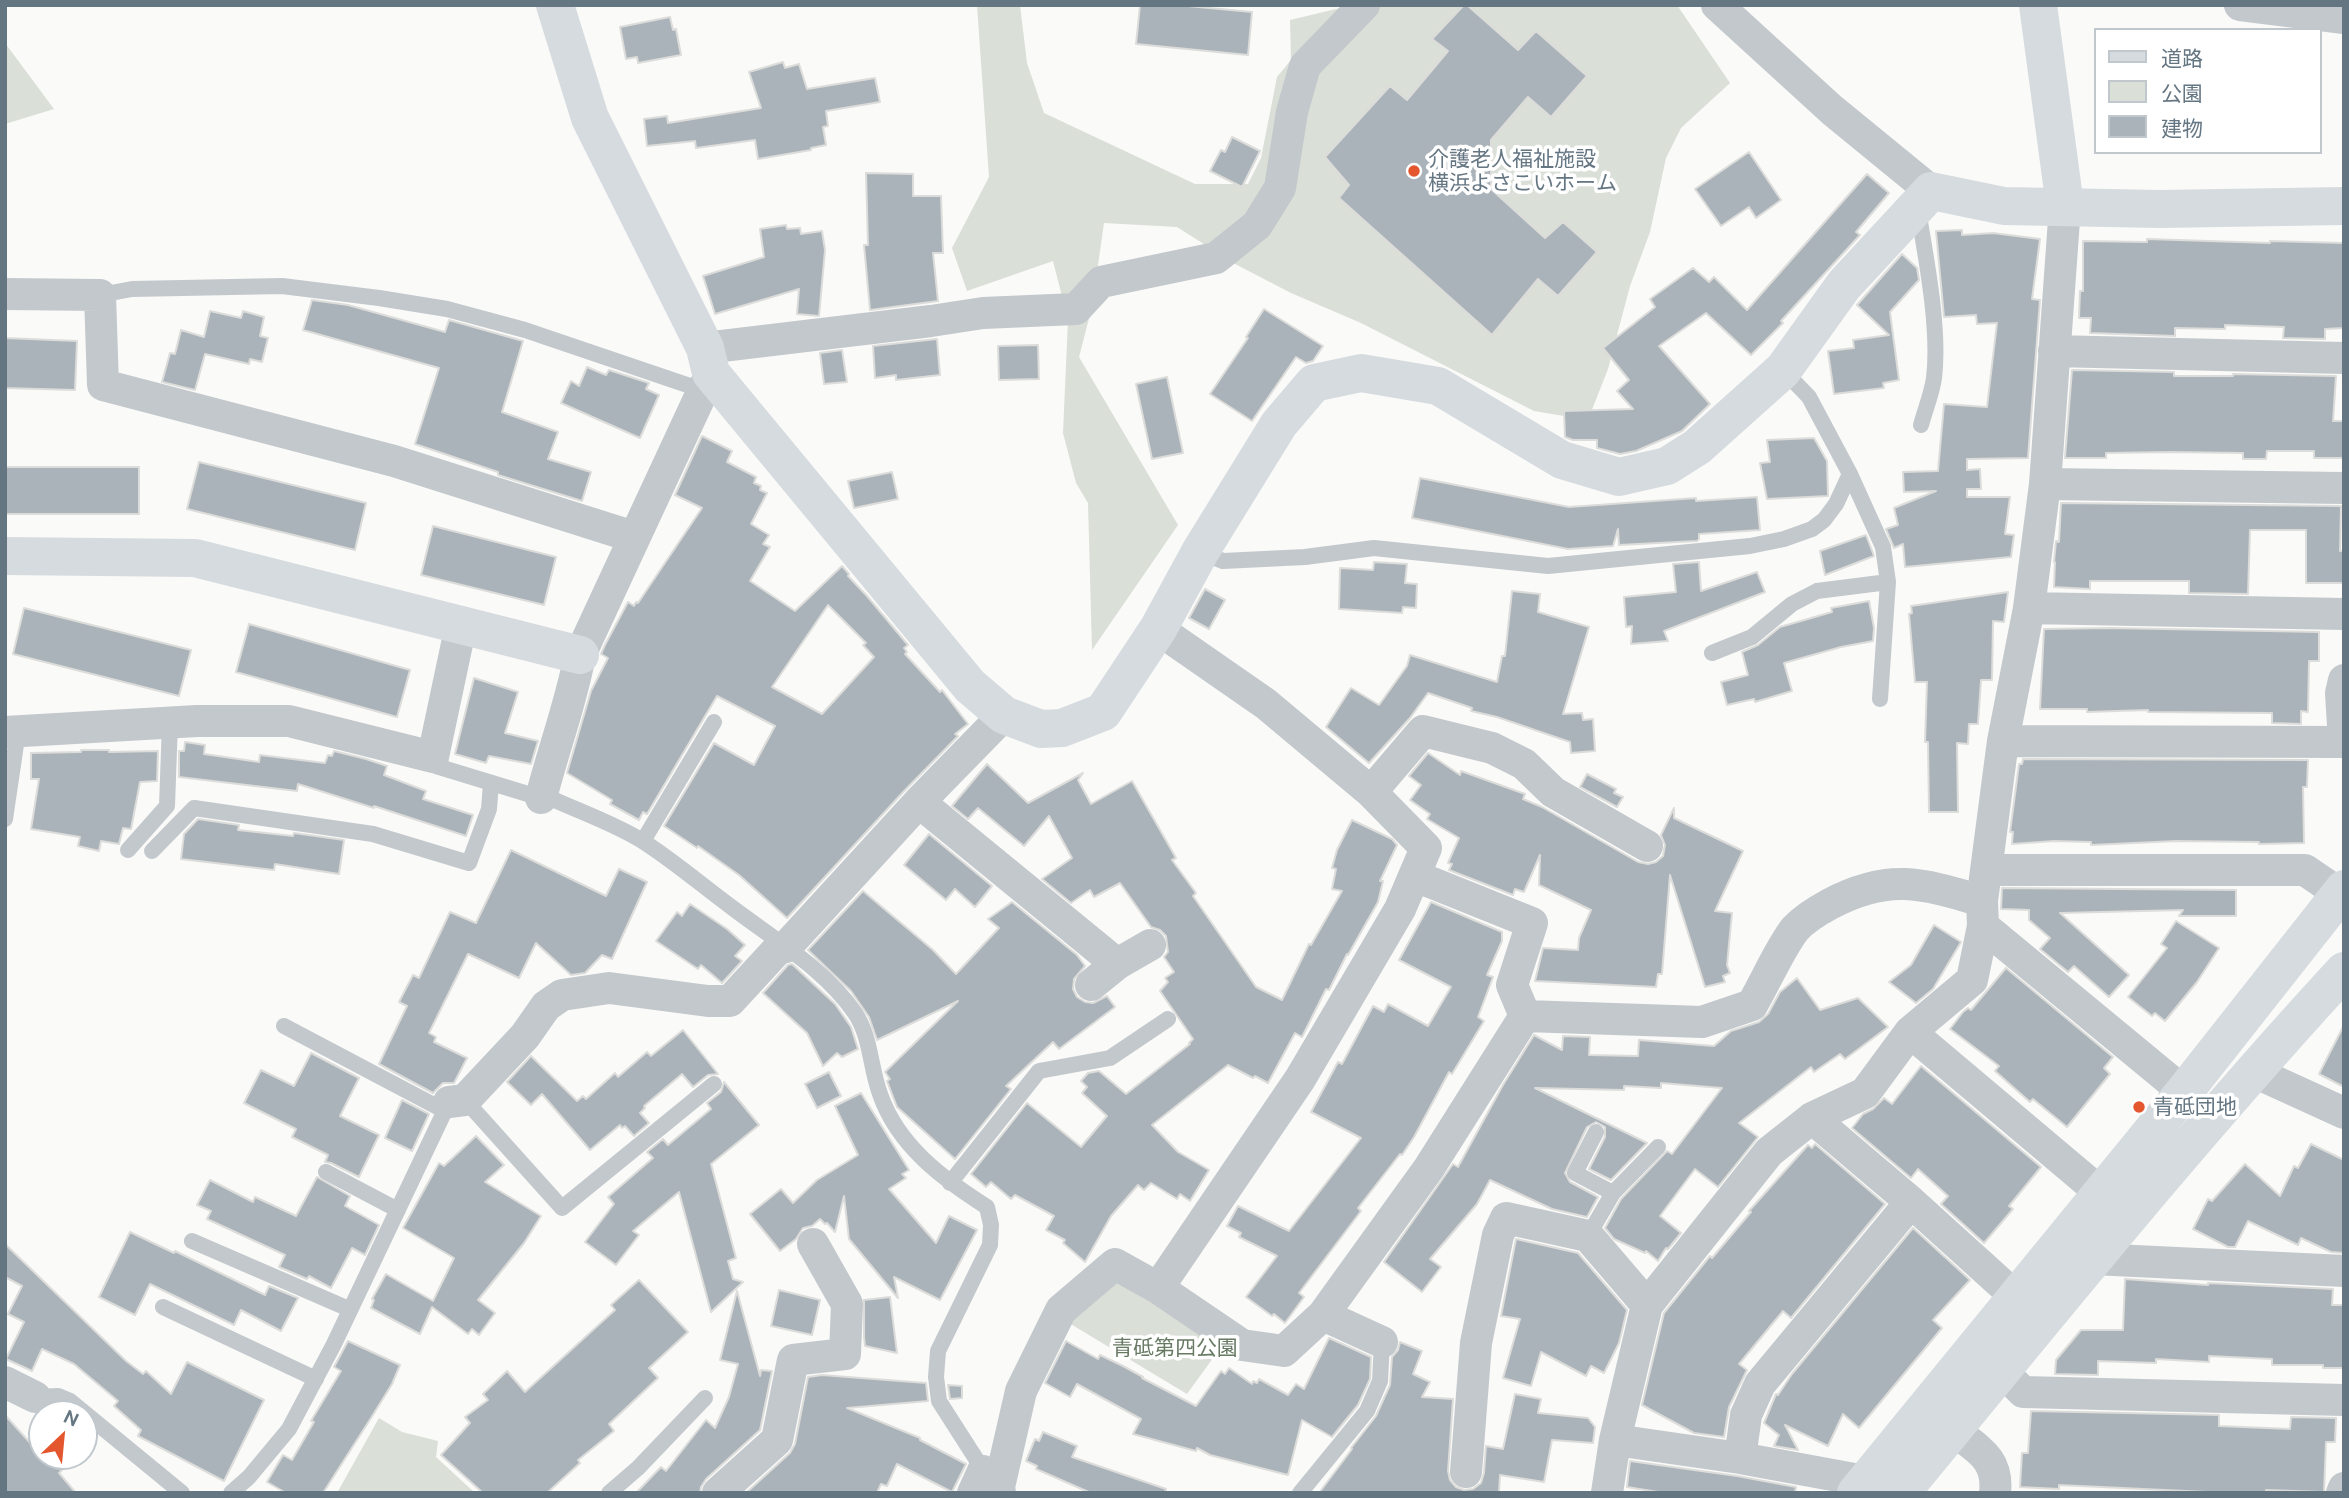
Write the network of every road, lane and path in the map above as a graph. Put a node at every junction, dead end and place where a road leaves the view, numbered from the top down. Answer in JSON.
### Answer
{"nodes":[{"id":1,"x":555,"y":5,"type":"edge"},
{"id":2,"x":1364,"y":5,"type":"edge"},
{"id":3,"x":1717,"y":5,"type":"edge"},
{"id":4,"x":2038,"y":5,"type":"edge"},
{"id":5,"x":2240,"y":5,"type":"edge"},
{"id":6,"x":2344,"y":18,"type":"edge"},
{"id":7,"x":1924,"y":199,"type":"junction"},
{"id":8,"x":2065,"y":206,"type":"junction"},
{"id":9,"x":2344,"y":206,"type":"edge"},
{"id":10,"x":5,"y":293,"type":"edge"},
{"id":11,"x":100,"y":295,"type":"junction"},
{"id":12,"x":2054,"y":351,"type":"junction"},
{"id":13,"x":2344,"y":358,"type":"edge"},
{"id":14,"x":1783,"y":370,"type":"junction"},
{"id":15,"x":706,"y":371,"type":"junction"},
{"id":16,"x":1921,"y":425,"type":"dead end"},
{"id":17,"x":1850,"y":474,"type":"junction"},
{"id":18,"x":2045,"y":484,"type":"junction"},
{"id":19,"x":2344,"y":488,"type":"edge"},
{"id":20,"x":634,"y":537,"type":"junction"},
{"id":21,"x":1200,"y":552,"type":"junction"},
{"id":22,"x":5,"y":556,"type":"edge"},
{"id":23,"x":1888,"y":582,"type":"junction"},
{"id":24,"x":2029,"y":608,"type":"junction"},
{"id":25,"x":2344,"y":614,"type":"edge"},
{"id":26,"x":461,"y":625,"type":"junction"},
{"id":27,"x":1158,"y":629,"type":"junction"},
{"id":28,"x":1712,"y":653,"type":"dead end"},
{"id":29,"x":580,"y":655,"type":"junction"},
{"id":30,"x":2344,"y":680,"type":"edge"},
{"id":31,"x":1880,"y":699,"type":"dead end"},
{"id":32,"x":1004,"y":715,"type":"junction"},
{"id":33,"x":170,"y":722,"type":"junction"},
{"id":34,"x":714,"y":722,"type":"dead end"},
{"id":35,"x":11,"y":732,"type":"edge"},
{"id":36,"x":2003,"y":741,"type":"junction"},
{"id":37,"x":2344,"y":742,"type":"edge"},
{"id":38,"x":433,"y":757,"type":"junction"},
{"id":39,"x":491,"y":783,"type":"junction"},
{"id":40,"x":1371,"y":792,"type":"junction"},
{"id":41,"x":541,"y":798,"type":"junction"},
{"id":42,"x":919,"y":802,"type":"junction"},
{"id":43,"x":5,"y":819,"type":"edge"},
{"id":44,"x":643,"y":841,"type":"junction"},
{"id":45,"x":1647,"y":846,"type":"dead end"},
{"id":46,"x":128,"y":850,"type":"dead end"},
{"id":47,"x":152,"y":851,"type":"dead end"},
{"id":48,"x":1986,"y":870,"type":"junction"},
{"id":49,"x":1415,"y":876,"type":"junction"},
{"id":50,"x":2342,"y":891,"type":"edge"},
{"id":51,"x":1982,"y":914,"type":"junction"},
{"id":52,"x":1150,"y":945,"type":"dead end"},
{"id":53,"x":786,"y":947,"type":"junction"},
{"id":54,"x":1117,"y":964,"type":"junction"},
{"id":55,"x":2343,"y":973,"type":"edge"},
{"id":56,"x":1091,"y":985,"type":"dead end"},
{"id":57,"x":1525,"y":1016,"type":"junction"},
{"id":58,"x":1168,"y":1019,"type":"dead end"},
{"id":59,"x":284,"y":1026,"type":"dead end"},
{"id":60,"x":1910,"y":1032,"type":"junction"},
{"id":61,"x":2252,"y":1070,"type":"junction"},
{"id":62,"x":714,"y":1084,"type":"dead end"},
{"id":63,"x":2183,"y":1091,"type":"junction"},
{"id":64,"x":453,"y":1104,"type":"junction"},
{"id":65,"x":2344,"y":1113,"type":"edge"},
{"id":66,"x":1812,"y":1118,"type":"junction"},
{"id":67,"x":1596,"y":1132,"type":"dead end"},
{"id":68,"x":1658,"y":1146,"type":"dead end"},
{"id":69,"x":326,"y":1172,"type":"dead end"},
{"id":70,"x":950,"y":1184,"type":"junction"},
{"id":71,"x":1613,"y":1193,"type":"junction"},
{"id":72,"x":2101,"y":1193,"type":"junction"},
{"id":73,"x":1911,"y":1202,"type":"junction"},
{"id":74,"x":398,"y":1210,"type":"junction"},
{"id":75,"x":1588,"y":1236,"type":"junction"},
{"id":76,"x":192,"y":1241,"type":"dead end"},
{"id":77,"x":813,"y":1244,"type":"dead end"},
{"id":78,"x":2093,"y":1259,"type":"junction"},
{"id":79,"x":2344,"y":1271,"type":"edge"},
{"id":80,"x":1158,"y":1288,"type":"junction"},
{"id":81,"x":2016,"y":1297,"type":"junction"},
{"id":82,"x":1647,"y":1305,"type":"junction"},
{"id":83,"x":163,"y":1307,"type":"dead end"},
{"id":84,"x":349,"y":1308,"type":"junction"},
{"id":85,"x":1323,"y":1315,"type":"junction"},
{"id":86,"x":1382,"y":1342,"type":"joint"},
{"id":87,"x":2002,"y":1371,"type":"junction"},
{"id":88,"x":316,"y":1379,"type":"junction"},
{"id":89,"x":5,"y":1382,"type":"edge"},
{"id":90,"x":34,"y":1397,"type":"joint"},
{"id":91,"x":705,"y":1398,"type":"dead end"},
{"id":92,"x":2344,"y":1400,"type":"edge"},
{"id":93,"x":1952,"y":1430,"type":"junction"},
{"id":94,"x":1615,"y":1440,"type":"junction"},
{"id":95,"x":1740,"y":1458,"type":"junction"},
{"id":96,"x":1466,"y":1472,"type":"dead end"},
{"id":97,"x":988,"y":1486,"type":"edge"},
{"id":98,"x":1860,"y":1487,"type":"edge"},
{"id":99,"x":2344,"y":1488,"type":"edge"},
{"id":100,"x":182,"y":1493,"type":"edge"},
{"id":101,"x":231,"y":1493,"type":"edge"},
{"id":102,"x":610,"y":1493,"type":"edge"},
{"id":103,"x":718,"y":1493,"type":"edge"},
{"id":104,"x":1300,"y":1493,"type":"edge"},
{"id":105,"x":1607,"y":1493,"type":"edge"},
{"id":106,"x":1901,"y":1493,"type":"edge"},
{"id":107,"x":1995,"y":1493,"type":"edge"},
{"id":108,"x":2342,"y":1493,"type":"edge"}],
"edges":[{"from":1,"to":15,"type":"street"},
{"from":2,"to":15,"type":"street"},
{"from":3,"to":7,"type":"street"},
{"from":4,"to":8,"type":"street"},
{"from":5,"to":6,"type":"street"},
{"from":7,"to":8,"type":"street"},
{"from":7,"to":14,"type":"street"},
{"from":7,"to":16,"type":"lane"},
{"from":8,"to":9,"type":"street"},
{"from":8,"to":12,"type":"street"},
{"from":10,"to":11,"type":"street"},
{"from":11,"to":15,"type":"lane"},
{"from":11,"to":20,"type":"street"},
{"from":12,"to":13,"type":"street"},
{"from":12,"to":18,"type":"street"},
{"from":14,"to":17,"type":"lane"},
{"from":14,"to":21,"type":"street"},
{"from":15,"to":20,"type":"street"},
{"from":15,"to":32,"type":"street"},
{"from":17,"to":21,"type":"lane"},
{"from":17,"to":23,"type":"lane"},
{"from":18,"to":19,"type":"street"},
{"from":18,"to":24,"type":"street"},
{"from":20,"to":29,"type":"street"},
{"from":21,"to":27,"type":"street"},
{"from":22,"to":26,"type":"street"},
{"from":23,"to":28,"type":"lane"},
{"from":23,"to":31,"type":"lane"},
{"from":24,"to":25,"type":"street"},
{"from":24,"to":36,"type":"street"},
{"from":26,"to":29,"type":"street"},
{"from":26,"to":38,"type":"street"},
{"from":27,"to":32,"type":"street"},
{"from":27,"to":40,"type":"street"},
{"from":29,"to":41,"type":"street"},
{"from":30,"to":37,"type":"street"},
{"from":32,"to":42,"type":"street"},
{"from":33,"to":35,"type":"street"},
{"from":33,"to":38,"type":"street"},
{"from":33,"to":46,"type":"lane"},
{"from":34,"to":44,"type":"lane"},
{"from":35,"to":43,"type":"lane"},
{"from":36,"to":37,"type":"street"},
{"from":36,"to":48,"type":"street"},
{"from":38,"to":39,"type":"lane"},
{"from":39,"to":41,"type":"lane"},
{"from":39,"to":47,"type":"lane"},
{"from":40,"to":45,"type":"street"},
{"from":40,"to":49,"type":"street"},
{"from":41,"to":44,"type":"lane"},
{"from":42,"to":53,"type":"street"},
{"from":42,"to":54,"type":"street"},
{"from":44,"to":53,"type":"lane"},
{"from":48,"to":50,"type":"street"},
{"from":48,"to":51,"type":"street"},
{"from":49,"to":57,"type":"street"},
{"from":49,"to":80,"type":"street"},
{"from":50,"to":63,"type":"street"},
{"from":51,"to":57,"type":"street"},
{"from":51,"to":60,"type":"street"},
{"from":51,"to":63,"type":"street"},
{"from":52,"to":54,"type":"street"},
{"from":53,"to":64,"type":"street"},
{"from":53,"to":70,"type":"lane"},
{"from":54,"to":56,"type":"street"},
{"from":55,"to":61,"type":"street"},
{"from":57,"to":85,"type":"street"},
{"from":58,"to":70,"type":"lane"},
{"from":59,"to":64,"type":"lane"},
{"from":60,"to":66,"type":"street"},
{"from":60,"to":72,"type":"street"},
{"from":61,"to":65,"type":"street"},
{"from":61,"to":78,"type":"street"},
{"from":62,"to":64,"type":"lane"},
{"from":63,"to":72,"type":"street"},
{"from":64,"to":74,"type":"lane"},
{"from":66,"to":73,"type":"street"},
{"from":66,"to":82,"type":"street"},
{"from":67,"to":71,"type":"lane"},
{"from":68,"to":71,"type":"lane"},
{"from":69,"to":74,"type":"lane"},
{"from":70,"to":97,"type":"lane"},
{"from":71,"to":75,"type":"lane"},
{"from":72,"to":81,"type":"street"},
{"from":73,"to":81,"type":"street"},
{"from":73,"to":95,"type":"street"},
{"from":74,"to":84,"type":"lane"},
{"from":75,"to":82,"type":"street"},
{"from":75,"to":96,"type":"street"},
{"from":76,"to":84,"type":"lane"},
{"from":77,"to":103,"type":"street"},
{"from":78,"to":79,"type":"street"},
{"from":78,"to":87,"type":"street"},
{"from":80,"to":85,"type":"street"},
{"from":80,"to":97,"type":"street"},
{"from":81,"to":98,"type":"street"},
{"from":82,"to":94,"type":"street"},
{"from":83,"to":88,"type":"lane"},
{"from":84,"to":88,"type":"lane"},
{"from":85,"to":86,"type":"street"},
{"from":86,"to":104,"type":"lane"},
{"from":87,"to":92,"type":"street"},
{"from":87,"to":93,"type":"street"},
{"from":88,"to":101,"type":"lane"},
{"from":89,"to":90,"type":"street"},
{"from":90,"to":100,"type":"lane"},
{"from":91,"to":102,"type":"lane"},
{"from":93,"to":106,"type":"street"},
{"from":93,"to":107,"type":"street"},
{"from":94,"to":95,"type":"street"},
{"from":94,"to":105,"type":"street"},
{"from":95,"to":98,"type":"street"},
{"from":99,"to":108,"type":"street"}]}
